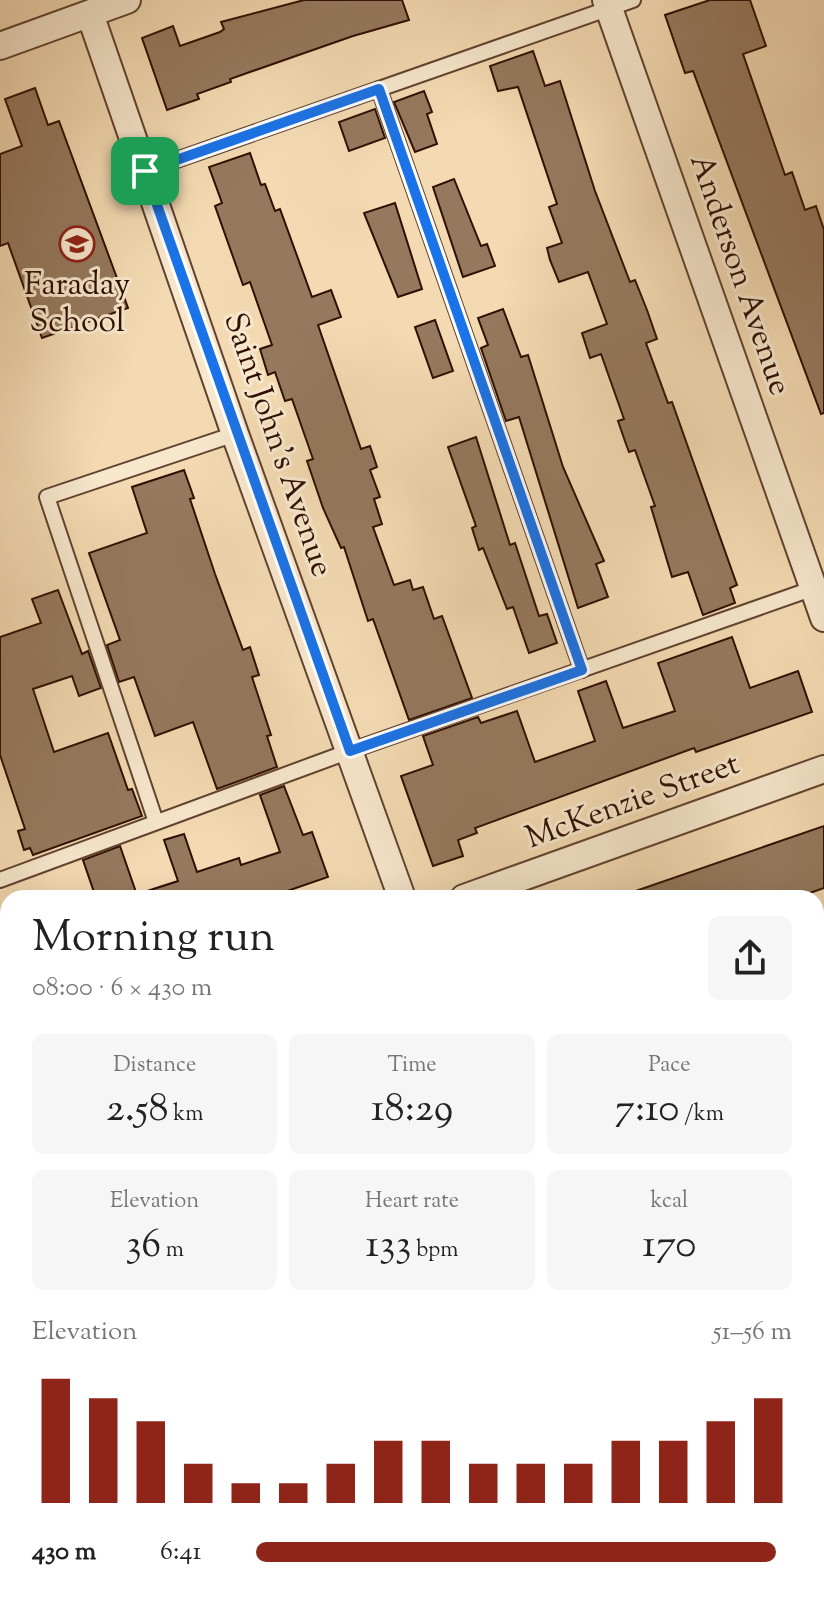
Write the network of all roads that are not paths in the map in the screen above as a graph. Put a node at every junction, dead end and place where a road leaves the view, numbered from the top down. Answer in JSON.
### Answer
{"nodes":[{"id":1,"x":127,"y":0,"type":"edge"},
{"id":2,"x":616,"y":3,"type":"edge"},
{"id":3,"x":90,"y":14,"type":"junction"},
{"id":4,"x":0,"y":46,"type":"edge"},
{"id":5,"x":379,"y":89,"type":"junction"},
{"id":6,"x":145,"y":171,"type":"junction"},
{"id":7,"x":235,"y":434,"type":"junction"},
{"id":8,"x":819,"y":587,"type":"edge"},
{"id":9,"x":824,"y":618,"type":"edge"},
{"id":10,"x":582,"y":670,"type":"junction"},
{"id":11,"x":350,"y":751,"type":"junction"},
{"id":12,"x":824,"y":769,"type":"edge"},
{"id":13,"x":156,"y":822,"type":"junction"},
{"id":14,"x":0,"y":880,"type":"edge"},
{"id":15,"x":399,"y":890,"type":"edge"},
{"id":16,"x":486,"y":890,"type":"edge"}],
"edges":[{"from":1,"to":3,"type":"street"},
{"from":2,"to":5,"type":"lane"},
{"from":2,"to":8,"type":"street","name":"Anderson Avenue"},
{"from":3,"to":4,"type":"street"},
{"from":3,"to":6,"type":"street","name":"Saint John's Avenue"},
{"from":5,"to":6,"type":"lane"},
{"from":5,"to":10,"type":"lane"},
{"from":6,"to":7,"type":"street","name":"Saint John's Avenue"},
{"from":7,"to":11,"type":"street","name":"Saint John's Avenue"},
{"from":7,"to":13,"type":"lane"},
{"from":8,"to":9,"type":"street","name":"Anderson Avenue"},
{"from":8,"to":10,"type":"lane"},
{"from":10,"to":11,"type":"lane"},
{"from":11,"to":13,"type":"lane"},
{"from":11,"to":15,"type":"street","name":"Saint John's Avenue"},
{"from":12,"to":16,"type":"street","name":"McKenzie Street"},
{"from":13,"to":14,"type":"lane"}]}
